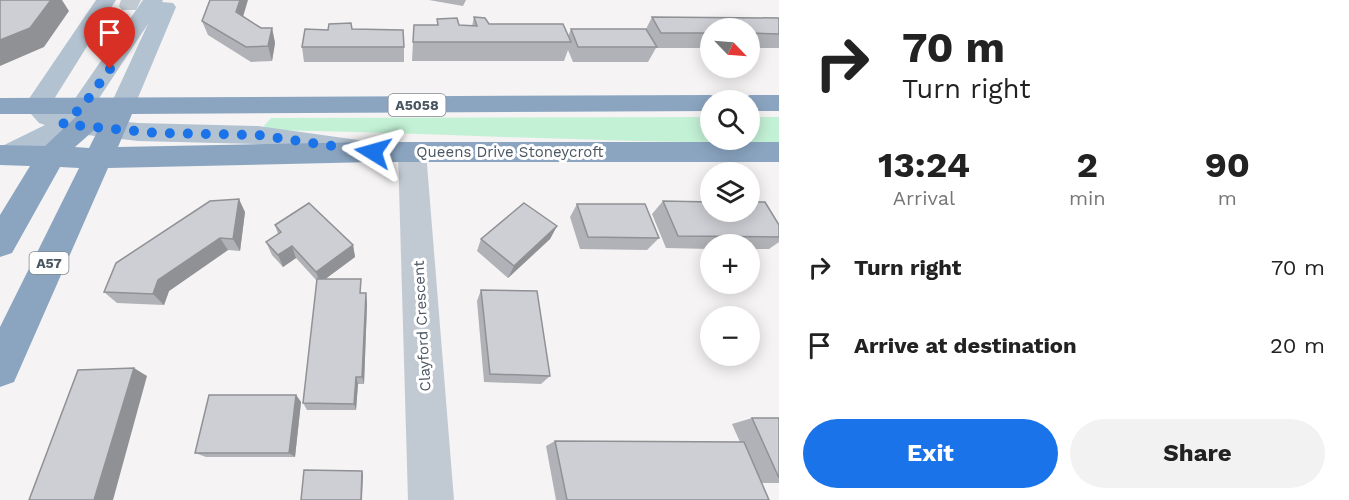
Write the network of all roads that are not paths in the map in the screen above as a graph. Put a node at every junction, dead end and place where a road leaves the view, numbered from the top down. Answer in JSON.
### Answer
{"nodes":[{"id":1,"x":153,"y":0,"type":"edge"},
{"id":2,"x":169,"y":0,"type":"edge"},
{"id":3,"x":122,"y":2,"type":"edge"},
{"id":4,"x":760,"y":103,"type":"edge"},
{"id":5,"x":779,"y":103,"type":"edge"},
{"id":6,"x":700,"y":104,"type":"edge"},
{"id":7,"x":0,"y":106,"type":"edge"},
{"id":8,"x":20,"y":121,"type":"edge"},
{"id":9,"x":68,"y":129,"type":"junction"},
{"id":10,"x":110,"y":131,"type":"junction"},
{"id":11,"x":412,"y":152,"type":"junction"},
{"id":12,"x":779,"y":152,"type":"edge"},
{"id":13,"x":3,"y":159,"type":"edge"},
{"id":14,"x":0,"y":243,"type":"edge"},
{"id":15,"x":0,"y":368,"type":"edge"},
{"id":16,"x":431,"y":500,"type":"edge"}],
"edges":[{"from":1,"to":9,"type":"main road"},
{"from":2,"to":10,"type":"main road","number":"A57"},
{"from":3,"to":8,"type":"main road"},
{"from":4,"to":5,"type":"highway"},
{"from":6,"to":10,"type":"highway","number":"A5058"},
{"from":7,"to":8,"type":"highway"},
{"from":8,"to":9,"type":"main road"},
{"from":8,"to":13,"type":"highway"},
{"from":9,"to":10,"type":"highway","number":"A5058"},
{"from":9,"to":10,"type":"highway"},
{"from":9,"to":13,"type":"highway","number":"A5058"},
{"from":9,"to":14,"type":"highway"},
{"from":10,"to":11,"type":"highway","name":"Queens Drive Stoneycroft","number":"A5058"},
{"from":10,"to":15,"type":"highway","number":"A57"},
{"from":11,"to":12,"type":"highway","name":"Queens Drive Stoneycroft","number":"A5058"},
{"from":11,"to":16,"type":"street","name":"Clayford Crescent"}]}
